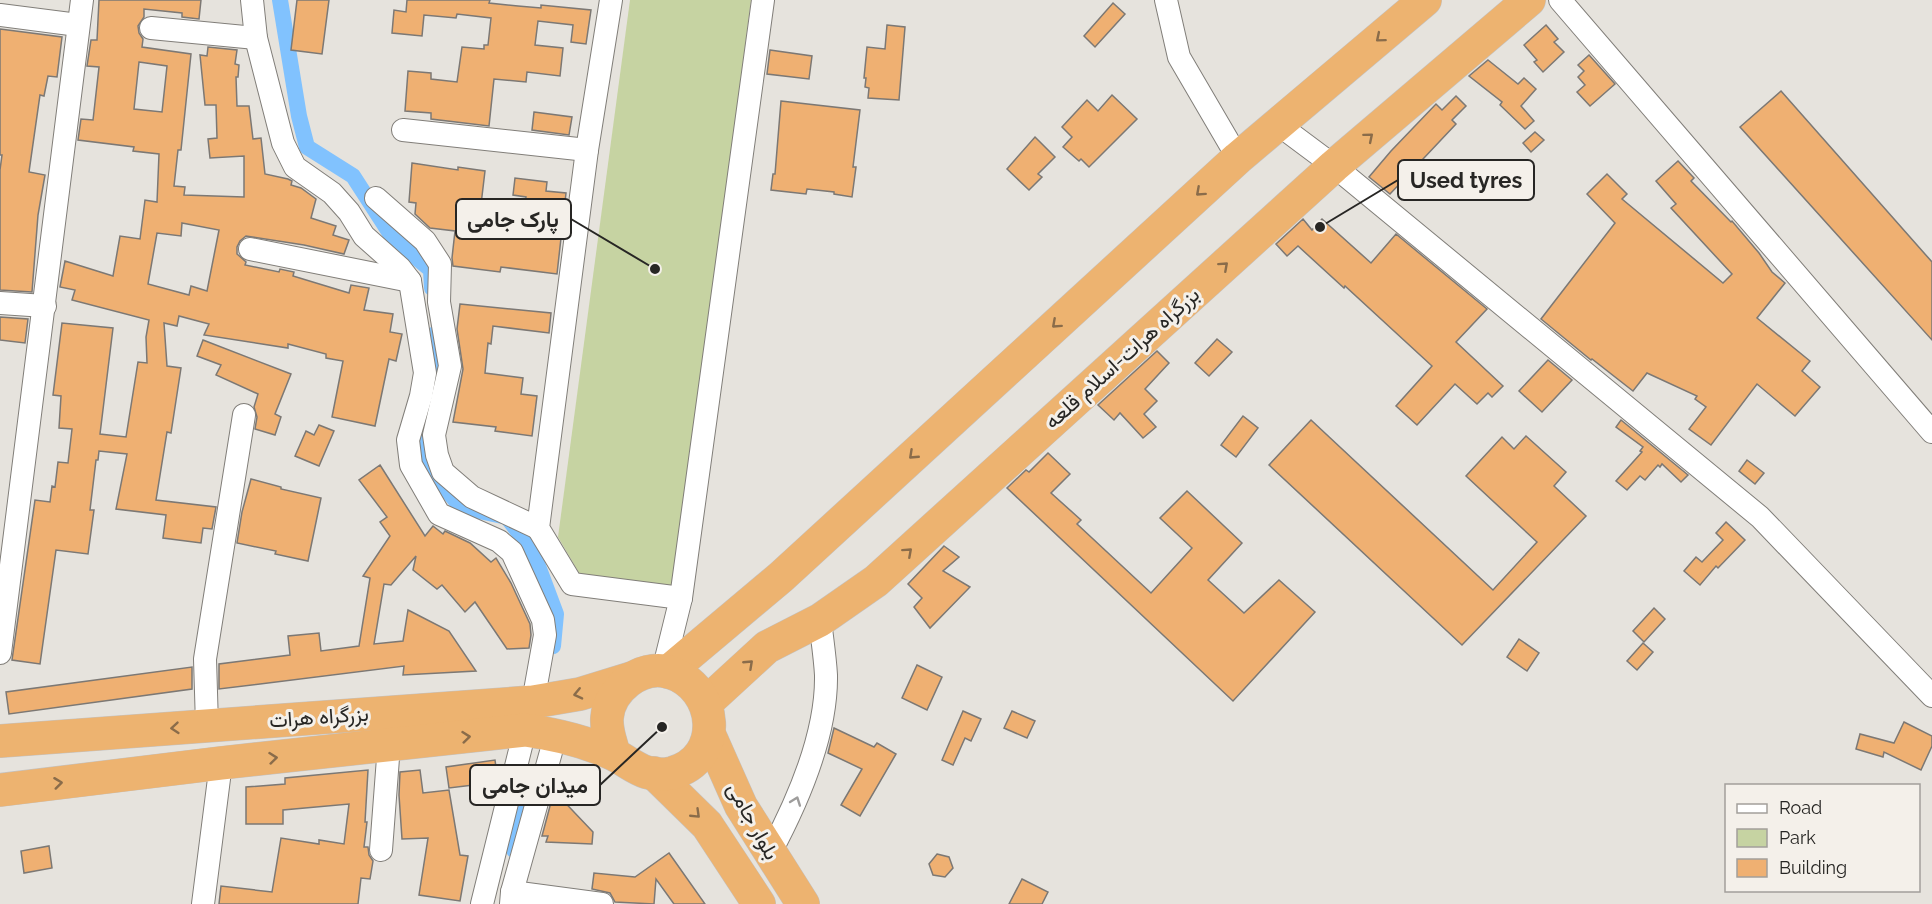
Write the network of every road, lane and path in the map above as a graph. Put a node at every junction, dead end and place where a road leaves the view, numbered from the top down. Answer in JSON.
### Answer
{"nodes":[{"id":1,"x":82,"y":0,"type":"edge"},
{"id":2,"x":252,"y":0,"type":"edge"},
{"id":3,"x":611,"y":0,"type":"edge"},
{"id":4,"x":763,"y":0,"type":"edge"},
{"id":5,"x":1167,"y":0,"type":"edge"},
{"id":6,"x":1425,"y":0,"type":"edge"},
{"id":7,"x":1529,"y":0,"type":"edge"},
{"id":8,"x":1560,"y":0,"type":"edge"},
{"id":9,"x":0,"y":15,"type":"edge"},
{"id":10,"x":78,"y":25,"type":"junction"},
{"id":11,"x":152,"y":28,"type":"dead end"},
{"id":12,"x":256,"y":38,"type":"junction"},
{"id":13,"x":1278,"y":125,"type":"junction"},
{"id":14,"x":403,"y":130,"type":"dead end"},
{"id":15,"x":587,"y":150,"type":"junction"},
{"id":16,"x":1238,"y":158,"type":"junction"},
{"id":17,"x":1334,"y":166,"type":"junction"},
{"id":18,"x":376,"y":198,"type":"dead end"},
{"id":19,"x":250,"y":249,"type":"dead end"},
{"id":20,"x":410,"y":281,"type":"junction"},
{"id":21,"x":0,"y":303,"type":"edge"},
{"id":22,"x":45,"y":306,"type":"junction"},
{"id":23,"x":244,"y":415,"type":"dead end"},
{"id":24,"x":1932,"y":432,"type":"edge"},
{"id":25,"x":538,"y":528,"type":"junction"},
{"id":26,"x":681,"y":598,"type":"junction"},
{"id":27,"x":820,"y":620,"type":"junction"},
{"id":28,"x":0,"y":653,"type":"edge"},
{"id":29,"x":655,"y":673,"type":"junction"},
{"id":30,"x":1932,"y":696,"type":"edge"},
{"id":31,"x":708,"y":719,"type":"junction"},
{"id":32,"x":538,"y":722,"type":"junction"},
{"id":33,"x":207,"y":725,"type":"junction"},
{"id":34,"x":0,"y":741,"type":"edge"},
{"id":35,"x":389,"y":745,"type":"junction"},
{"id":36,"x":614,"y":754,"type":"junction"},
{"id":37,"x":221,"y":763,"type":"junction"},
{"id":38,"x":654,"y":773,"type":"junction"},
{"id":39,"x":0,"y":790,"type":"edge"},
{"id":40,"x":381,"y":850,"type":"dead end"},
{"id":41,"x":770,"y":853,"type":"junction"},
{"id":42,"x":512,"y":898,"type":"edge"},
{"id":43,"x":203,"y":904,"type":"edge"},
{"id":44,"x":482,"y":904,"type":"edge"},
{"id":45,"x":602,"y":904,"type":"edge"},
{"id":46,"x":759,"y":904,"type":"edge"},
{"id":47,"x":803,"y":904,"type":"edge"}],
"edges":[{"from":1,"to":10,"type":"street"},
{"from":2,"to":12,"type":"street"},
{"from":3,"to":15,"type":"street"},
{"from":4,"to":26,"type":"street"},
{"from":5,"to":16,"type":"street"},
{"from":6,"to":13,"type":"highway","one_way":true},
{"from":17,"to":7,"type":"highway","name":"بزرگراه هرات-اسلام قلعه","one_way":true},
{"from":8,"to":24,"type":"street"},
{"from":9,"to":10,"type":"street"},
{"from":10,"to":22,"type":"street"},
{"from":11,"to":12,"type":"street"},
{"from":12,"to":20,"type":"street"},
{"from":13,"to":16,"type":"highway"},
{"from":13,"to":17,"type":"street"},
{"from":14,"to":15,"type":"street"},
{"from":15,"to":25,"type":"street"},
{"from":16,"to":29,"type":"highway","one_way":true},
{"from":27,"to":17,"type":"highway","name":"بزرگراه هرات-اسلام قلعه","one_way":true},
{"from":17,"to":30,"type":"street"},
{"from":18,"to":25,"type":"street"},
{"from":19,"to":20,"type":"street"},
{"from":20,"to":32,"type":"street"},
{"from":21,"to":22,"type":"street"},
{"from":22,"to":28,"type":"street"},
{"from":23,"to":33,"type":"street"},
{"from":25,"to":26,"type":"street"},
{"from":26,"to":29,"type":"street"},
{"from":31,"to":27,"type":"highway","name":"بزرگراه هرات-اسلام قلعه","one_way":true},
{"from":41,"to":27,"type":"street","one_way":true},
{"from":29,"to":31,"type":"highway"},
{"from":29,"to":32,"type":"highway","name":"بزرگراه هرات","one_way":true},
{"from":29,"to":36,"type":"highway"},
{"from":31,"to":38,"type":"highway"},
{"from":31,"to":41,"type":"highway","name":"بلوار جامی"},
{"from":32,"to":33,"type":"highway","name":"بزرگراه هرات"},
{"from":35,"to":32,"type":"highway","name":"بزرگراه هرات","one_way":true},
{"from":32,"to":36,"type":"highway","name":"بزرگراه هرات"},
{"from":32,"to":42,"type":"street"},
{"from":32,"to":44,"type":"street"},
{"from":33,"to":34,"type":"highway","name":"بزرگراه هرات","one_way":true},
{"from":37,"to":35,"type":"highway","name":"بزرگراه هرات","one_way":true},
{"from":35,"to":40,"type":"street"},
{"from":36,"to":38,"type":"highway"},
{"from":39,"to":37,"type":"highway","name":"بزرگراه هرات","one_way":true},
{"from":37,"to":43,"type":"street"},
{"from":38,"to":46,"type":"highway","name":"بلوار جامی","one_way":true},
{"from":41,"to":47,"type":"highway","name":"بلوار جامی"},
{"from":42,"to":45,"type":"street"}]}
